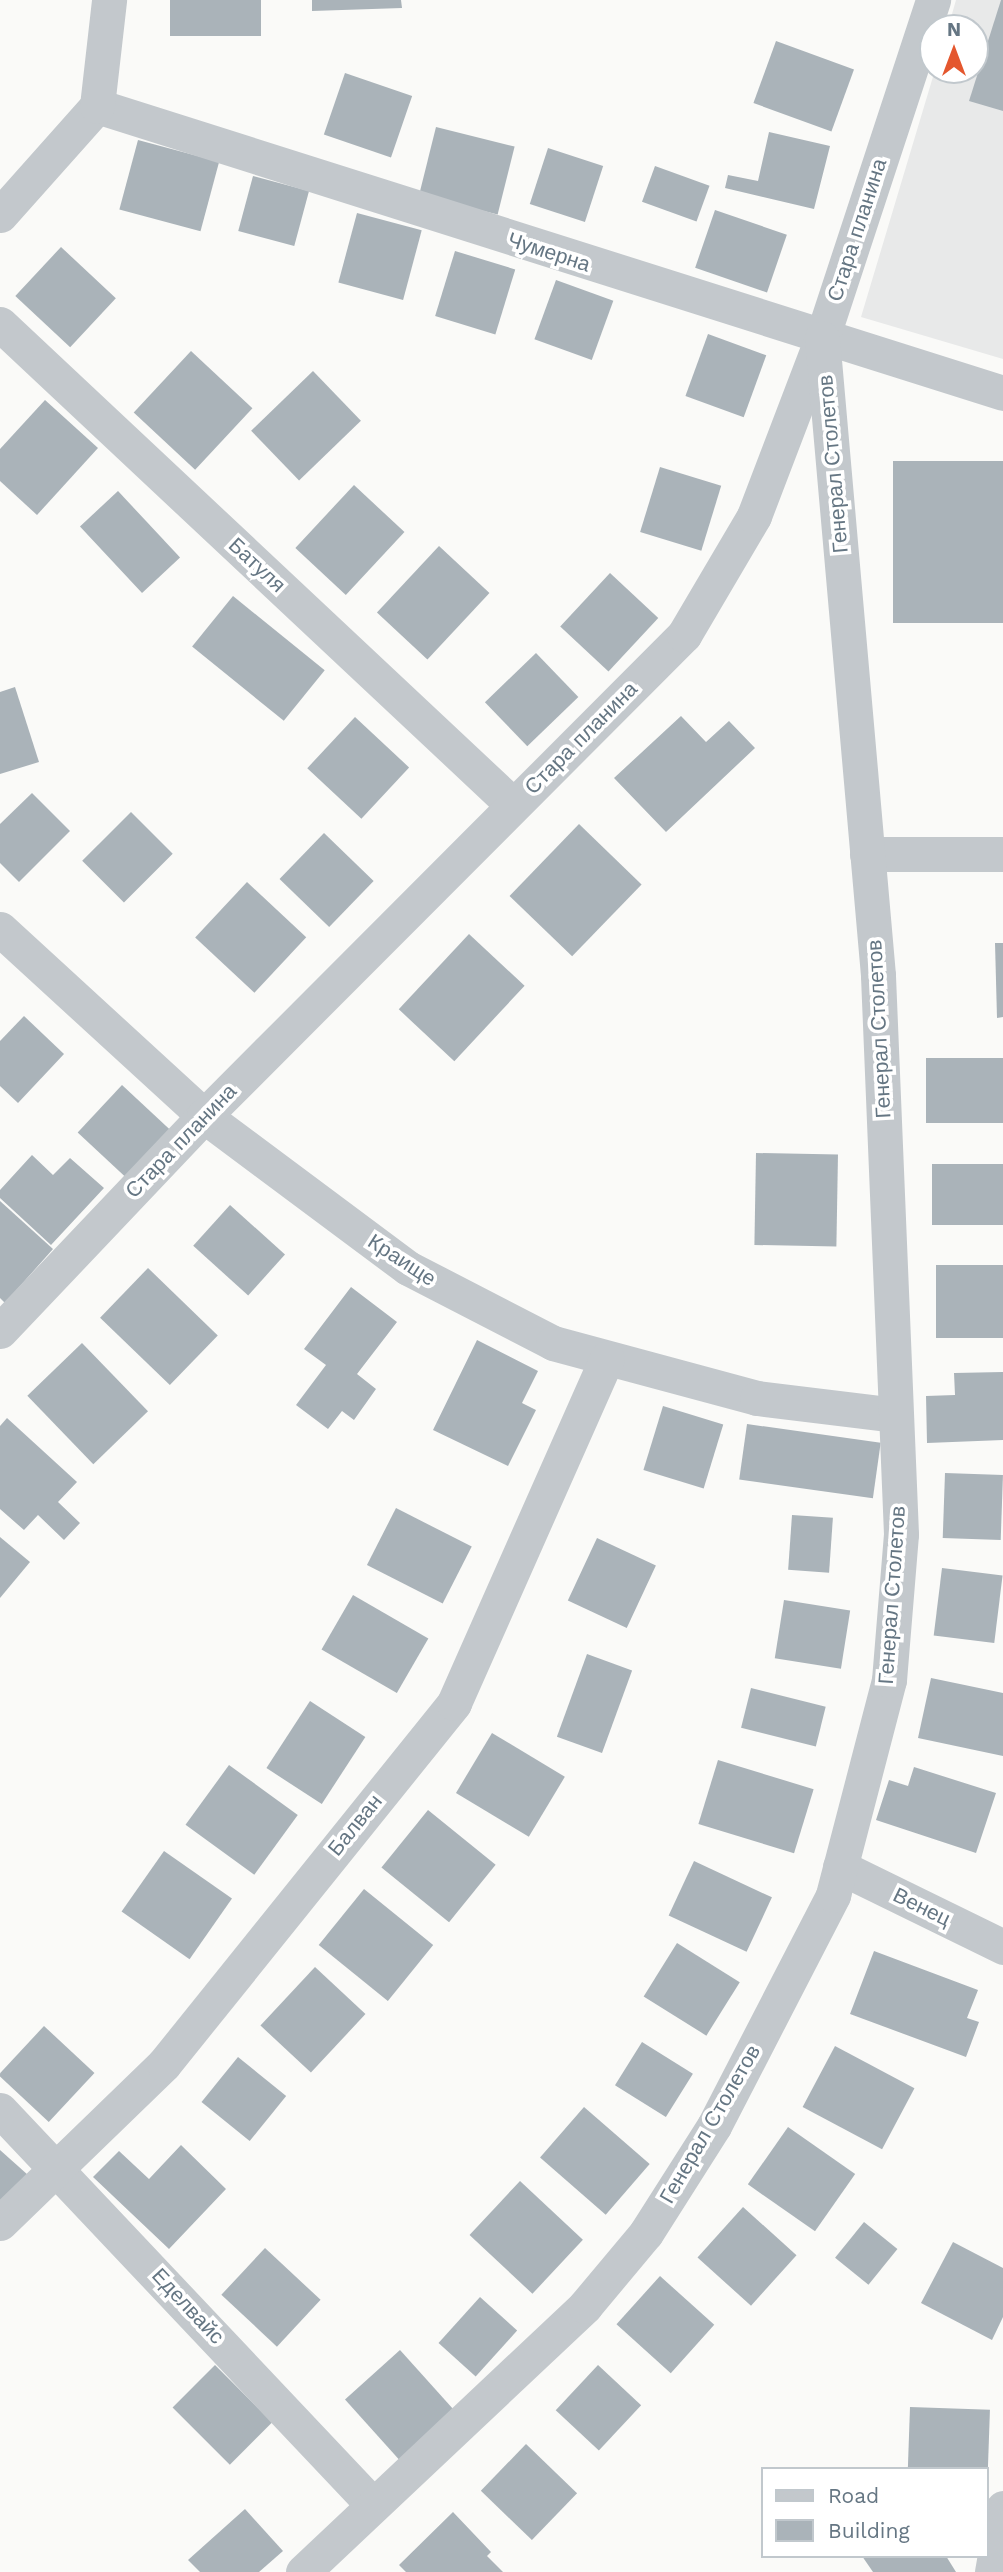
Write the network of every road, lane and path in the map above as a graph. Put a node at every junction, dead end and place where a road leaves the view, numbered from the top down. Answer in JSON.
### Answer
{"nodes":[{"id":1,"x":109,"y":0,"type":"edge"},
{"id":2,"x":933,"y":0,"type":"edge"},
{"id":3,"x":97,"y":106,"type":"junction"},
{"id":4,"x":0,"y":215,"type":"edge"},
{"id":5,"x":0,"y":324,"type":"edge"},
{"id":6,"x":822,"y":338,"type":"junction"},
{"id":7,"x":1003,"y":393,"type":"edge"},
{"id":8,"x":513,"y":805,"type":"junction"},
{"id":9,"x":1003,"y":853,"type":"edge"},
{"id":10,"x":867,"y":854,"type":"junction"},
{"id":11,"x":0,"y":929,"type":"edge"},
{"id":12,"x":204,"y":1116,"type":"junction"},
{"id":13,"x":0,"y":1331,"type":"edge"},
{"id":14,"x":607,"y":1358,"type":"junction"},
{"id":15,"x":895,"y":1415,"type":"junction"},
{"id":16,"x":840,"y":1867,"type":"junction"},
{"id":17,"x":1003,"y":1947,"type":"edge"},
{"id":18,"x":0,"y":2110,"type":"edge"},
{"id":19,"x":61,"y":2169,"type":"junction"},
{"id":20,"x":0,"y":2223,"type":"edge"},
{"id":21,"x":373,"y":2504,"type":"junction"},
{"id":22,"x":1003,"y":2508,"type":"edge"},
{"id":23,"x":303,"y":2572,"type":"edge"},
{"id":24,"x":992,"y":2572,"type":"edge"}],
"edges":[{"from":1,"to":3,"type":"street"},
{"from":2,"to":6,"type":"street","name":"Стара планина"},
{"from":3,"to":4,"type":"street"},
{"from":3,"to":6,"type":"street","name":"Чумерна"},
{"from":5,"to":8,"type":"street","name":"Батуля"},
{"from":6,"to":7,"type":"street","name":"Чумерна"},
{"from":6,"to":8,"type":"street","name":"Стара планина"},
{"from":6,"to":10,"type":"street","name":"Генерал Столетов"},
{"from":8,"to":12,"type":"street","name":"Стара планина"},
{"from":9,"to":10,"type":"street"},
{"from":10,"to":15,"type":"street","name":"Генерал Столетов"},
{"from":11,"to":12,"type":"street","name":"Краище"},
{"from":12,"to":13,"type":"street","name":"Стара планина"},
{"from":12,"to":14,"type":"street","name":"Краище"},
{"from":14,"to":15,"type":"street","name":"Краище"},
{"from":14,"to":19,"type":"street","name":"Балван"},
{"from":15,"to":16,"type":"street","name":"Генерал Столетов"},
{"from":16,"to":17,"type":"street","name":"Венец"},
{"from":16,"to":21,"type":"street","name":"Генерал Столетов"},
{"from":18,"to":19,"type":"street","name":"Еделвайс"},
{"from":19,"to":20,"type":"street","name":"Балван"},
{"from":19,"to":21,"type":"street","name":"Еделвайс"},
{"from":21,"to":23,"type":"street","name":"Генерал Столетов"},
{"from":22,"to":24,"type":"street"}]}
